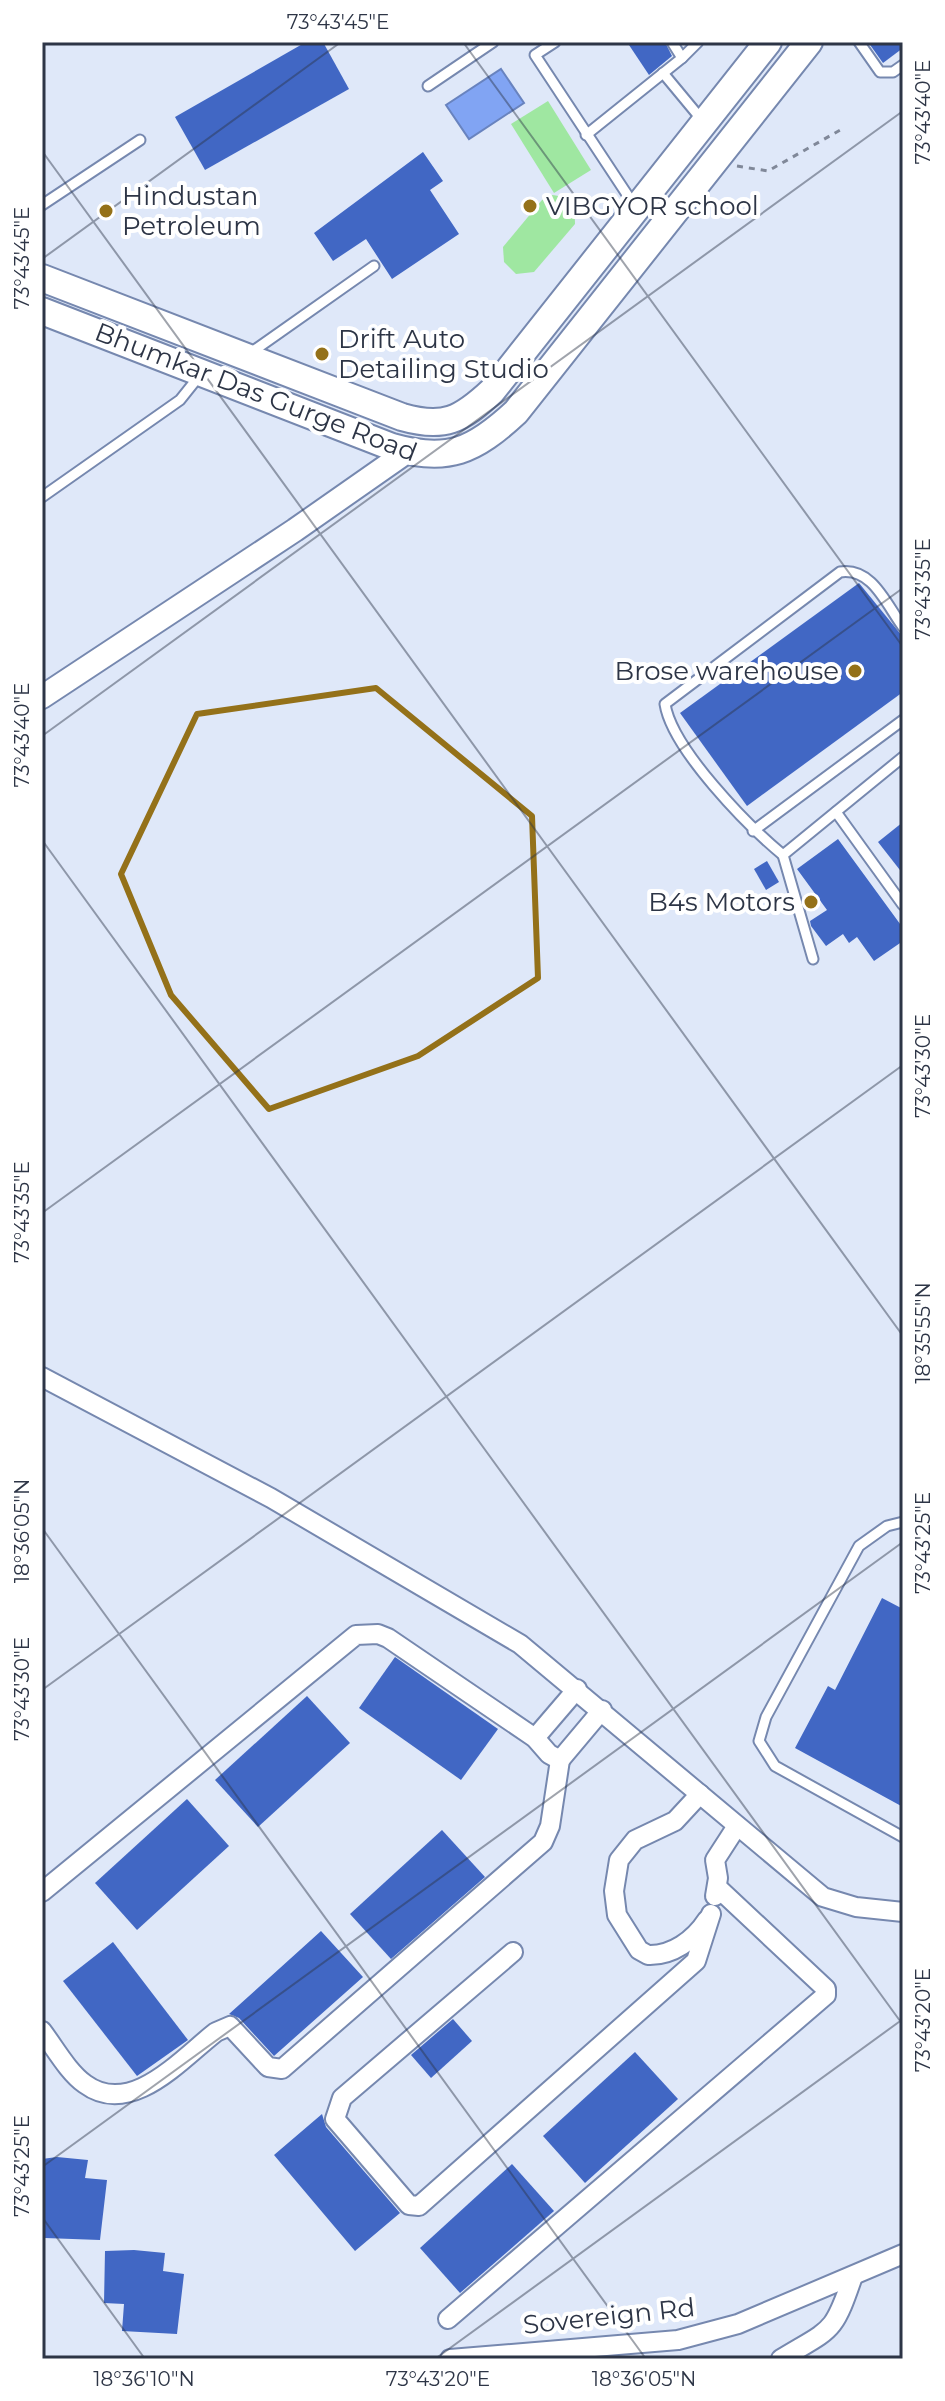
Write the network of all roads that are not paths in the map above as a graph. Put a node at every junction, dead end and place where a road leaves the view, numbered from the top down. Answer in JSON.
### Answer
{"nodes":[{"id":1,"x":493,"y":42,"type":"edge"},
{"id":2,"x":555,"y":42,"type":"edge"},
{"id":3,"x":672,"y":42,"type":"edge"},
{"id":4,"x":698,"y":42,"type":"edge"},
{"id":5,"x":768,"y":42,"type":"edge"},
{"id":6,"x":809,"y":42,"type":"edge"},
{"id":7,"x":859,"y":42,"type":"edge"},
{"id":8,"x":682,"y":58,"type":"junction"},
{"id":9,"x":903,"y":65,"type":"edge"},
{"id":10,"x":663,"y":73,"type":"junction"},
{"id":11,"x":428,"y":86,"type":"dead end"},
{"id":12,"x":704,"y":123,"type":"junction"},
{"id":13,"x":586,"y":135,"type":"junction"},
{"id":14,"x":140,"y":140,"type":"dead end"},
{"id":15,"x":42,"y":205,"type":"edge"},
{"id":16,"x":636,"y":207,"type":"junction"},
{"id":17,"x":374,"y":266,"type":"dead end"},
{"id":18,"x":42,"y":278,"type":"edge"},
{"id":19,"x":42,"y":311,"type":"edge"},
{"id":20,"x":246,"y":357,"type":"junction"},
{"id":21,"x":202,"y":373,"type":"junction"},
{"id":22,"x":428,"y":424,"type":"junction"},
{"id":23,"x":408,"y":451,"type":"junction"},
{"id":24,"x":42,"y":497,"type":"edge"},
{"id":25,"x":903,"y":627,"type":"edge"},
{"id":26,"x":42,"y":697,"type":"edge"},
{"id":27,"x":903,"y":720,"type":"edge"},
{"id":28,"x":903,"y":757,"type":"edge"},
{"id":29,"x":836,"y":812,"type":"junction"},
{"id":30,"x":753,"y":831,"type":"junction"},
{"id":31,"x":783,"y":855,"type":"junction"},
{"id":32,"x":903,"y":905,"type":"edge"},
{"id":33,"x":813,"y":959,"type":"dead end"},
{"id":34,"x":42,"y":1377,"type":"edge"},
{"id":35,"x":903,"y":1522,"type":"edge"},
{"id":36,"x":577,"y":1689,"type":"junction"},
{"id":37,"x":602,"y":1710,"type":"junction"},
{"id":38,"x":535,"y":1738,"type":"junction"},
{"id":39,"x":560,"y":1760,"type":"junction"},
{"id":40,"x":700,"y":1794,"type":"junction"},
{"id":41,"x":737,"y":1826,"type":"junction"},
{"id":42,"x":903,"y":1837,"type":"edge"},
{"id":43,"x":717,"y":1887,"type":"junction"},
{"id":44,"x":42,"y":1892,"type":"edge"},
{"id":45,"x":903,"y":1912,"type":"edge"},
{"id":46,"x":711,"y":1914,"type":"junction"},
{"id":47,"x":513,"y":1952,"type":"dead end"},
{"id":48,"x":42,"y":2031,"type":"edge"},
{"id":49,"x":903,"y":2254,"type":"edge"},
{"id":50,"x":853,"y":2276,"type":"junction"},
{"id":51,"x":448,"y":2319,"type":"dead end"},
{"id":52,"x":450,"y":2359,"type":"edge"},
{"id":53,"x":781,"y":2359,"type":"edge"}],
"edges":[{"from":1,"to":11,"type":"lane"},
{"from":2,"to":13,"type":"lane"},
{"from":3,"to":8,"type":"lane"},
{"from":4,"to":8,"type":"lane"},
{"from":5,"to":12,"type":"main road","name":"Bhumkar Das Gurge Road"},
{"from":6,"to":23,"type":"main road","name":"Bhumkar Das Gurge Road"},
{"from":7,"to":9,"type":"lane"},
{"from":8,"to":10,"type":"lane"},
{"from":10,"to":12,"type":"lane"},
{"from":10,"to":13,"type":"lane"},
{"from":12,"to":16,"type":"main road","name":"Bhumkar Das Gurge Road"},
{"from":13,"to":16,"type":"lane"},
{"from":14,"to":15,"type":"lane"},
{"from":16,"to":22,"type":"main road","name":"Bhumkar Das Gurge Road"},
{"from":17,"to":20,"type":"lane"},
{"from":18,"to":20,"type":"main road","name":"Bhumkar Das Gurge Road"},
{"from":19,"to":21,"type":"main road","name":"Bhumkar Das Gurge Road"},
{"from":20,"to":22,"type":"main road","name":"Bhumkar Das Gurge Road"},
{"from":21,"to":23,"type":"main road","name":"Bhumkar Das Gurge Road"},
{"from":21,"to":24,"type":"lane"},
{"from":22,"to":23,"type":"main road"},
{"from":23,"to":26,"type":"street"},
{"from":25,"to":30,"type":"lane"},
{"from":27,"to":30,"type":"lane"},
{"from":28,"to":29,"type":"lane"},
{"from":29,"to":31,"type":"lane"},
{"from":29,"to":32,"type":"lane"},
{"from":30,"to":31,"type":"lane"},
{"from":31,"to":33,"type":"lane"},
{"from":34,"to":36,"type":"street"},
{"from":35,"to":42,"type":"lane"},
{"from":36,"to":37,"type":"street"},
{"from":36,"to":38,"type":"street"},
{"from":37,"to":39,"type":"street"},
{"from":37,"to":40,"type":"street"},
{"from":38,"to":39,"type":"street"},
{"from":38,"to":44,"type":"street"},
{"from":39,"to":48,"type":"street"},
{"from":40,"to":41,"type":"street"},
{"from":40,"to":46,"type":"street"},
{"from":41,"to":43,"type":"street"},
{"from":41,"to":45,"type":"street"},
{"from":43,"to":46,"type":"street"},
{"from":43,"to":51,"type":"street"},
{"from":46,"to":47,"type":"street"},
{"from":49,"to":50,"type":"street","name":"Sovereign Rd"},
{"from":50,"to":52,"type":"street","name":"Sovereign Rd"},
{"from":50,"to":53,"type":"street"}]}
